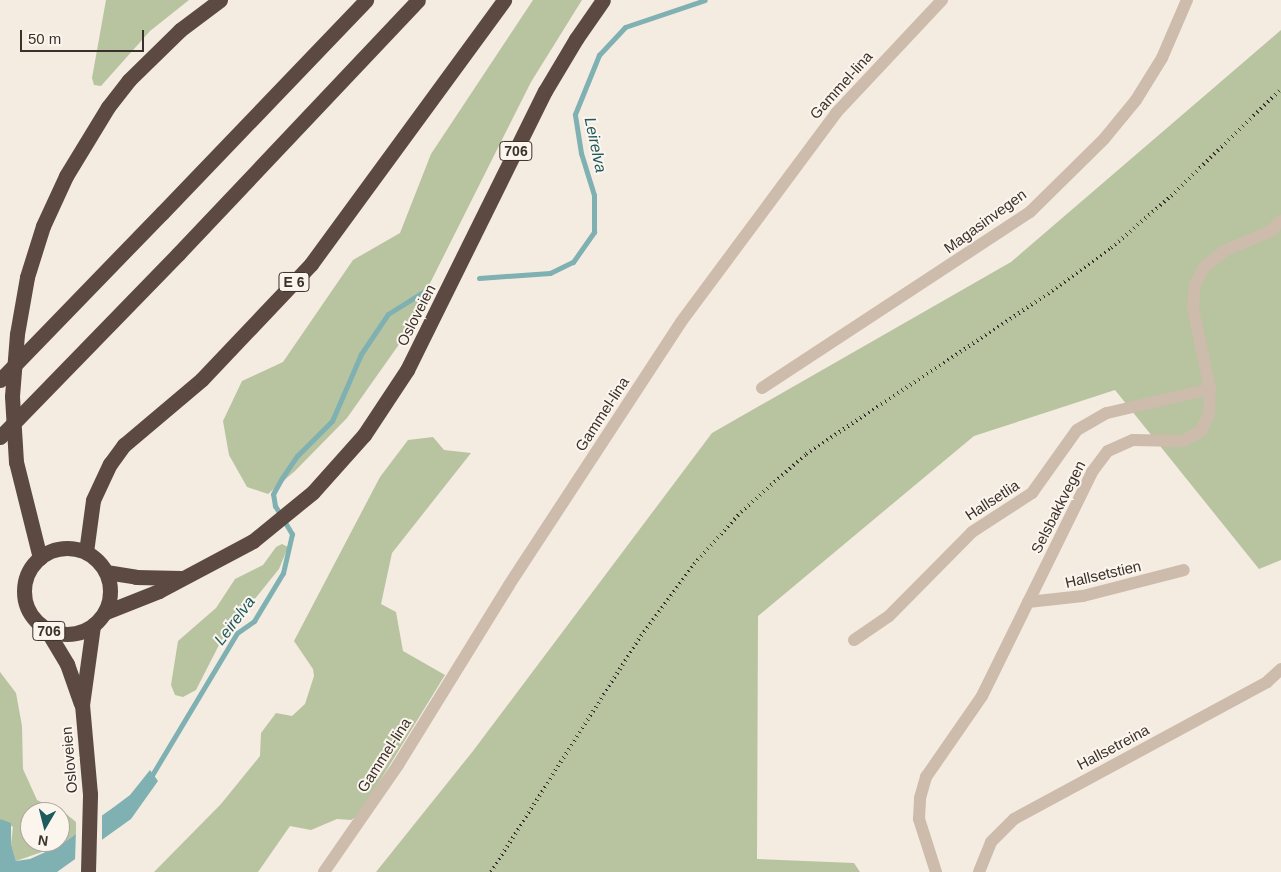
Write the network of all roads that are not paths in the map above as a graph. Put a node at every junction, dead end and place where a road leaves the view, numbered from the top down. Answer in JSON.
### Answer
{"nodes":[{"id":1,"x":220,"y":0,"type":"edge"},
{"id":2,"x":366,"y":0,"type":"edge"},
{"id":3,"x":418,"y":0,"type":"edge"},
{"id":4,"x":504,"y":0,"type":"edge"},
{"id":5,"x":604,"y":0,"type":"edge"},
{"id":6,"x":942,"y":0,"type":"edge"},
{"id":7,"x":1187,"y":0,"type":"edge"},
{"id":8,"x":1281,"y":221,"type":"edge"},
{"id":9,"x":0,"y":380,"type":"edge"},
{"id":10,"x":762,"y":388,"type":"dead end"},
{"id":11,"x":1210,"y":389,"type":"junction"},
{"id":12,"x":0,"y":437,"type":"edge"},
{"id":13,"x":86,"y":552,"type":"junction"},
{"id":14,"x":40,"y":558,"type":"junction"},
{"id":15,"x":1184,"y":570,"type":"dead end"},
{"id":16,"x":106,"y":572,"type":"junction"},
{"id":17,"x":181,"y":578,"type":"junction"},
{"id":18,"x":1028,"y":602,"type":"junction"},
{"id":19,"x":106,"y":612,"type":"junction"},
{"id":20,"x":93,"y":626,"type":"junction"},
{"id":21,"x":46,"y":629,"type":"junction"},
{"id":22,"x":854,"y":640,"type":"dead end"},
{"id":23,"x":1281,"y":669,"type":"edge"},
{"id":24,"x":82,"y":705,"type":"junction"},
{"id":25,"x":88,"y":872,"type":"edge"},
{"id":26,"x":324,"y":872,"type":"edge"},
{"id":27,"x":936,"y":872,"type":"edge"},
{"id":28,"x":979,"y":872,"type":"edge"}],
"edges":[{"from":1,"to":14,"type":"highway"},
{"from":2,"to":9,"type":"highway","bridge":true},
{"from":3,"to":12,"type":"highway","bridge":true},
{"from":4,"to":13,"type":"highway","number":"E 6"},
{"from":5,"to":17,"type":"highway","name":"Osloveien","number":"706"},
{"from":6,"to":26,"type":"street","name":"Gammel-lina"},
{"from":7,"to":10,"type":"street","name":"Magasinvegen"},
{"from":8,"to":11,"type":"street","name":"Selsbakkvegen"},
{"from":11,"to":18,"type":"street","name":"Selsbakkvegen"},
{"from":11,"to":22,"type":"street","name":"Hallsetlia"},
{"from":13,"to":14,"type":"highway"},
{"from":13,"to":16,"type":"highway"},
{"from":14,"to":21,"type":"highway","number":"706"},
{"from":15,"to":18,"type":"street","name":"Hallsetstien"},
{"from":16,"to":17,"type":"highway","name":"Osloveien","number":"706"},
{"from":16,"to":19,"type":"highway"},
{"from":17,"to":19,"type":"highway","name":"Osloveien","number":"706"},
{"from":18,"to":27,"type":"street","name":"Selsbakkvegen"},
{"from":19,"to":20,"type":"highway","number":"706"},
{"from":20,"to":21,"type":"highway","number":"706"},
{"from":20,"to":24,"type":"highway","name":"Osloveien","number":"706"},
{"from":21,"to":24,"type":"highway","name":"Osloveien","number":"706"},
{"from":23,"to":28,"type":"street","name":"Hallsetreina"},
{"from":24,"to":25,"type":"highway","name":"Osloveien","number":"706"}]}
